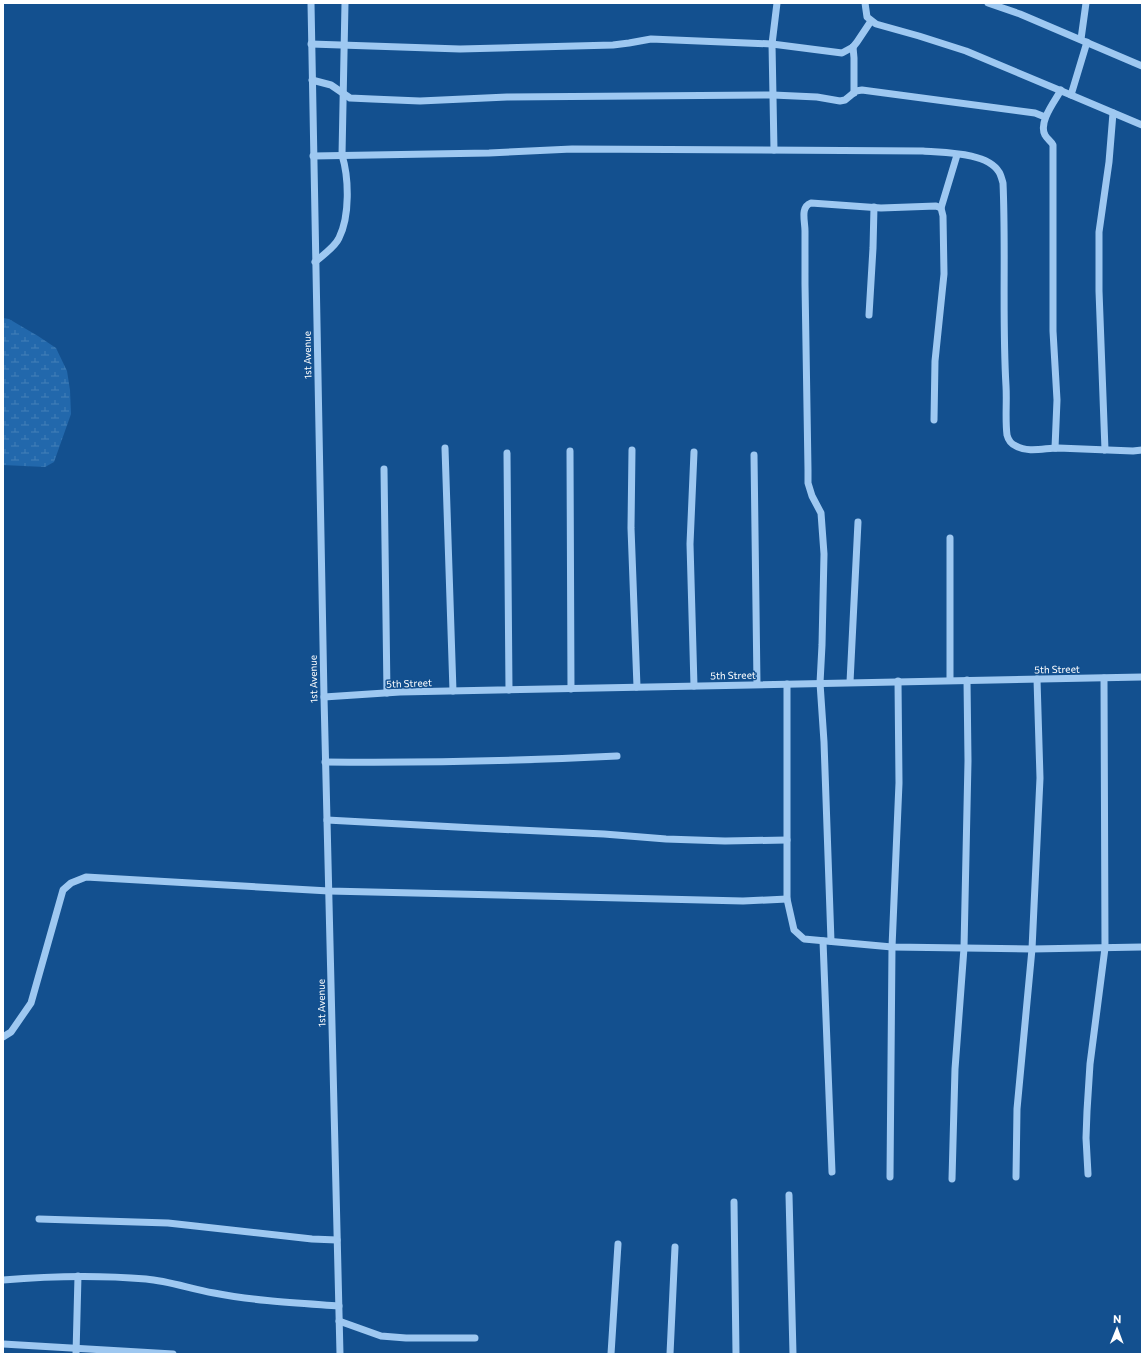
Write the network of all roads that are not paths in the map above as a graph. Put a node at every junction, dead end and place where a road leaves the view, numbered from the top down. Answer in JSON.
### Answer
{"nodes":[{"id":1,"x":311,"y":3,"type":"edge"},
{"id":2,"x":345,"y":3,"type":"edge"},
{"id":3,"x":777,"y":3,"type":"edge"},
{"id":4,"x":864,"y":3,"type":"edge"},
{"id":5,"x":988,"y":3,"type":"edge"},
{"id":6,"x":1086,"y":3,"type":"edge"},
{"id":7,"x":870,"y":21,"type":"junction"},
{"id":8,"x":1084,"y":40,"type":"junction"},
{"id":9,"x":311,"y":44,"type":"junction"},
{"id":10,"x":772,"y":44,"type":"junction"},
{"id":11,"x":344,"y":46,"type":"junction"},
{"id":12,"x":853,"y":47,"type":"junction"},
{"id":13,"x":1142,"y":66,"type":"edge"},
{"id":14,"x":312,"y":80,"type":"junction"},
{"id":15,"x":1061,"y":90,"type":"junction"},
{"id":16,"x":343,"y":93,"type":"junction"},
{"id":17,"x":854,"y":93,"type":"junction"},
{"id":18,"x":773,"y":95,"type":"junction"},
{"id":19,"x":1071,"y":95,"type":"junction"},
{"id":20,"x":1113,"y":113,"type":"junction"},
{"id":21,"x":1045,"y":117,"type":"junction"},
{"id":22,"x":1142,"y":126,"type":"edge"},
{"id":23,"x":774,"y":150,"type":"junction"},
{"id":24,"x":342,"y":155,"type":"junction"},
{"id":25,"x":957,"y":155,"type":"junction"},
{"id":26,"x":313,"y":156,"type":"junction"},
{"id":27,"x":874,"y":207,"type":"junction"},
{"id":28,"x":941,"y":208,"type":"junction"},
{"id":29,"x":315,"y":262,"type":"junction"},
{"id":30,"x":868,"y":315,"type":"dead end"},
{"id":31,"x":934,"y":420,"type":"dead end"},
{"id":32,"x":445,"y":448,"type":"dead end"},
{"id":33,"x":1056,"y":448,"type":"junction"},
{"id":34,"x":632,"y":450,"type":"dead end"},
{"id":35,"x":1105,"y":450,"type":"junction"},
{"id":36,"x":1142,"y":450,"type":"edge"},
{"id":37,"x":570,"y":451,"type":"dead end"},
{"id":38,"x":694,"y":452,"type":"dead end"},
{"id":39,"x":507,"y":453,"type":"dead end"},
{"id":40,"x":754,"y":455,"type":"dead end"},
{"id":41,"x":384,"y":469,"type":"dead end"},
{"id":42,"x":858,"y":522,"type":"dead end"},
{"id":43,"x":950,"y":538,"type":"dead end"},
{"id":44,"x":1142,"y":677,"type":"edge"},
{"id":45,"x":1104,"y":678,"type":"junction"},
{"id":46,"x":1037,"y":679,"type":"junction"},
{"id":47,"x":950,"y":680,"type":"junction"},
{"id":48,"x":967,"y":680,"type":"junction"},
{"id":49,"x":898,"y":681,"type":"junction"},
{"id":50,"x":850,"y":682,"type":"junction"},
{"id":51,"x":820,"y":683,"type":"junction"},
{"id":52,"x":757,"y":684,"type":"junction"},
{"id":53,"x":787,"y":684,"type":"junction"},
{"id":54,"x":694,"y":686,"type":"junction"},
{"id":55,"x":637,"y":687,"type":"junction"},
{"id":56,"x":571,"y":689,"type":"junction"},
{"id":57,"x":509,"y":690,"type":"junction"},
{"id":58,"x":453,"y":691,"type":"junction"},
{"id":59,"x":387,"y":693,"type":"junction"},
{"id":60,"x":324,"y":697,"type":"junction"},
{"id":61,"x":617,"y":756,"type":"dead end"},
{"id":62,"x":325,"y":762,"type":"junction"},
{"id":63,"x":327,"y":820,"type":"junction"},
{"id":64,"x":787,"y":840,"type":"junction"},
{"id":65,"x":329,"y":890,"type":"junction"},
{"id":66,"x":787,"y":899,"type":"junction"},
{"id":67,"x":823,"y":941,"type":"junction"},
{"id":68,"x":831,"y":941,"type":"junction"},
{"id":69,"x":892,"y":947,"type":"junction"},
{"id":70,"x":1142,"y":947,"type":"edge"},
{"id":71,"x":964,"y":948,"type":"junction"},
{"id":72,"x":1104,"y":948,"type":"junction"},
{"id":73,"x":1032,"y":949,"type":"junction"},
{"id":74,"x":3,"y":1037,"type":"edge"},
{"id":75,"x":832,"y":1172,"type":"dead end"},
{"id":76,"x":1088,"y":1174,"type":"dead end"},
{"id":77,"x":890,"y":1176,"type":"dead end"},
{"id":78,"x":1016,"y":1177,"type":"dead end"},
{"id":79,"x":952,"y":1179,"type":"dead end"},
{"id":80,"x":789,"y":1195,"type":"dead end"},
{"id":81,"x":734,"y":1202,"type":"dead end"},
{"id":82,"x":39,"y":1219,"type":"dead end"},
{"id":83,"x":337,"y":1240,"type":"junction"},
{"id":84,"x":618,"y":1244,"type":"dead end"},
{"id":85,"x":675,"y":1247,"type":"dead end"},
{"id":86,"x":78,"y":1276,"type":"junction"},
{"id":87,"x":3,"y":1280,"type":"edge"},
{"id":88,"x":339,"y":1306,"type":"junction"},
{"id":89,"x":339,"y":1321,"type":"junction"},
{"id":90,"x":475,"y":1338,"type":"dead end"},
{"id":91,"x":3,"y":1344,"type":"edge"},
{"id":92,"x":76,"y":1351,"type":"edge"},
{"id":93,"x":173,"y":1354,"type":"edge"},
{"id":94,"x":340,"y":1354,"type":"edge"},
{"id":95,"x":611,"y":1354,"type":"edge"},
{"id":96,"x":670,"y":1354,"type":"edge"},
{"id":97,"x":736,"y":1354,"type":"edge"},
{"id":98,"x":793,"y":1354,"type":"edge"}],
"edges":[{"from":1,"to":9,"type":"street","name":"1st Avenue"},
{"from":2,"to":11,"type":"street"},
{"from":3,"to":10,"type":"street"},
{"from":4,"to":7,"type":"street"},
{"from":5,"to":8,"type":"street"},
{"from":6,"to":8,"type":"street"},
{"from":7,"to":12,"type":"street"},
{"from":7,"to":15,"type":"street"},
{"from":8,"to":13,"type":"street"},
{"from":8,"to":19,"type":"street"},
{"from":9,"to":11,"type":"street"},
{"from":9,"to":14,"type":"street","name":"1st Avenue"},
{"from":10,"to":11,"type":"street"},
{"from":10,"to":12,"type":"street"},
{"from":10,"to":18,"type":"street"},
{"from":11,"to":16,"type":"street"},
{"from":12,"to":17,"type":"street"},
{"from":14,"to":16,"type":"street"},
{"from":14,"to":26,"type":"street","name":"1st Avenue"},
{"from":15,"to":19,"type":"street"},
{"from":15,"to":21,"type":"street"},
{"from":16,"to":18,"type":"street"},
{"from":16,"to":24,"type":"street"},
{"from":17,"to":18,"type":"street"},
{"from":17,"to":21,"type":"street"},
{"from":18,"to":23,"type":"street"},
{"from":19,"to":20,"type":"street"},
{"from":20,"to":22,"type":"street"},
{"from":20,"to":35,"type":"street"},
{"from":21,"to":33,"type":"street"},
{"from":23,"to":24,"type":"street"},
{"from":23,"to":25,"type":"street"},
{"from":24,"to":26,"type":"street"},
{"from":24,"to":29,"type":"street"},
{"from":25,"to":28,"type":"street"},
{"from":25,"to":33,"type":"street"},
{"from":26,"to":29,"type":"street","name":"1st Avenue"},
{"from":27,"to":28,"type":"street"},
{"from":27,"to":30,"type":"street"},
{"from":27,"to":51,"type":"street"},
{"from":28,"to":31,"type":"street"},
{"from":29,"to":60,"type":"street","name":"1st Avenue"},
{"from":32,"to":58,"type":"street"},
{"from":33,"to":35,"type":"street"},
{"from":34,"to":55,"type":"street"},
{"from":35,"to":36,"type":"street"},
{"from":37,"to":56,"type":"street"},
{"from":38,"to":54,"type":"street"},
{"from":39,"to":57,"type":"street"},
{"from":40,"to":52,"type":"street"},
{"from":41,"to":59,"type":"street"},
{"from":42,"to":50,"type":"street"},
{"from":43,"to":47,"type":"street"},
{"from":44,"to":45,"type":"street","name":"5th Street"},
{"from":45,"to":46,"type":"street","name":"5th Street"},
{"from":45,"to":72,"type":"street"},
{"from":46,"to":48,"type":"street","name":"5th Street"},
{"from":46,"to":73,"type":"street"},
{"from":47,"to":48,"type":"street","name":"5th Street"},
{"from":47,"to":49,"type":"street","name":"5th Street"},
{"from":48,"to":71,"type":"street"},
{"from":49,"to":50,"type":"street","name":"5th Street"},
{"from":49,"to":69,"type":"street"},
{"from":50,"to":51,"type":"street","name":"5th Street"},
{"from":51,"to":53,"type":"street","name":"5th Street"},
{"from":51,"to":68,"type":"street"},
{"from":52,"to":53,"type":"street","name":"5th Street"},
{"from":52,"to":54,"type":"street","name":"5th Street"},
{"from":53,"to":64,"type":"street"},
{"from":54,"to":55,"type":"street","name":"5th Street"},
{"from":55,"to":56,"type":"street","name":"5th Street"},
{"from":56,"to":57,"type":"street","name":"5th Street"},
{"from":57,"to":58,"type":"street","name":"5th Street"},
{"from":58,"to":59,"type":"street","name":"5th Street"},
{"from":59,"to":60,"type":"street","name":"5th Street"},
{"from":60,"to":62,"type":"street","name":"1st Avenue"},
{"from":61,"to":62,"type":"street"},
{"from":62,"to":63,"type":"street","name":"1st Avenue"},
{"from":63,"to":64,"type":"street"},
{"from":63,"to":65,"type":"street","name":"1st Avenue"},
{"from":64,"to":66,"type":"street"},
{"from":65,"to":66,"type":"street"},
{"from":65,"to":74,"type":"street"},
{"from":65,"to":83,"type":"street","name":"1st Avenue"},
{"from":66,"to":67,"type":"street"},
{"from":67,"to":68,"type":"street"},
{"from":67,"to":75,"type":"street"},
{"from":68,"to":69,"type":"street"},
{"from":69,"to":71,"type":"street"},
{"from":69,"to":77,"type":"street"},
{"from":70,"to":72,"type":"street"},
{"from":71,"to":73,"type":"street"},
{"from":71,"to":79,"type":"street"},
{"from":72,"to":73,"type":"street"},
{"from":72,"to":76,"type":"street"},
{"from":73,"to":78,"type":"street"},
{"from":80,"to":98,"type":"street"},
{"from":81,"to":97,"type":"street"},
{"from":82,"to":83,"type":"street"},
{"from":83,"to":88,"type":"street","name":"1st Avenue"},
{"from":84,"to":95,"type":"street"},
{"from":85,"to":96,"type":"street"},
{"from":86,"to":87,"type":"street"},
{"from":86,"to":88,"type":"street"},
{"from":86,"to":92,"type":"street"},
{"from":88,"to":89,"type":"street","name":"1st Avenue"},
{"from":89,"to":90,"type":"street"},
{"from":89,"to":94,"type":"street","name":"1st Avenue"},
{"from":91,"to":92,"type":"street"},
{"from":92,"to":93,"type":"street"}]}
